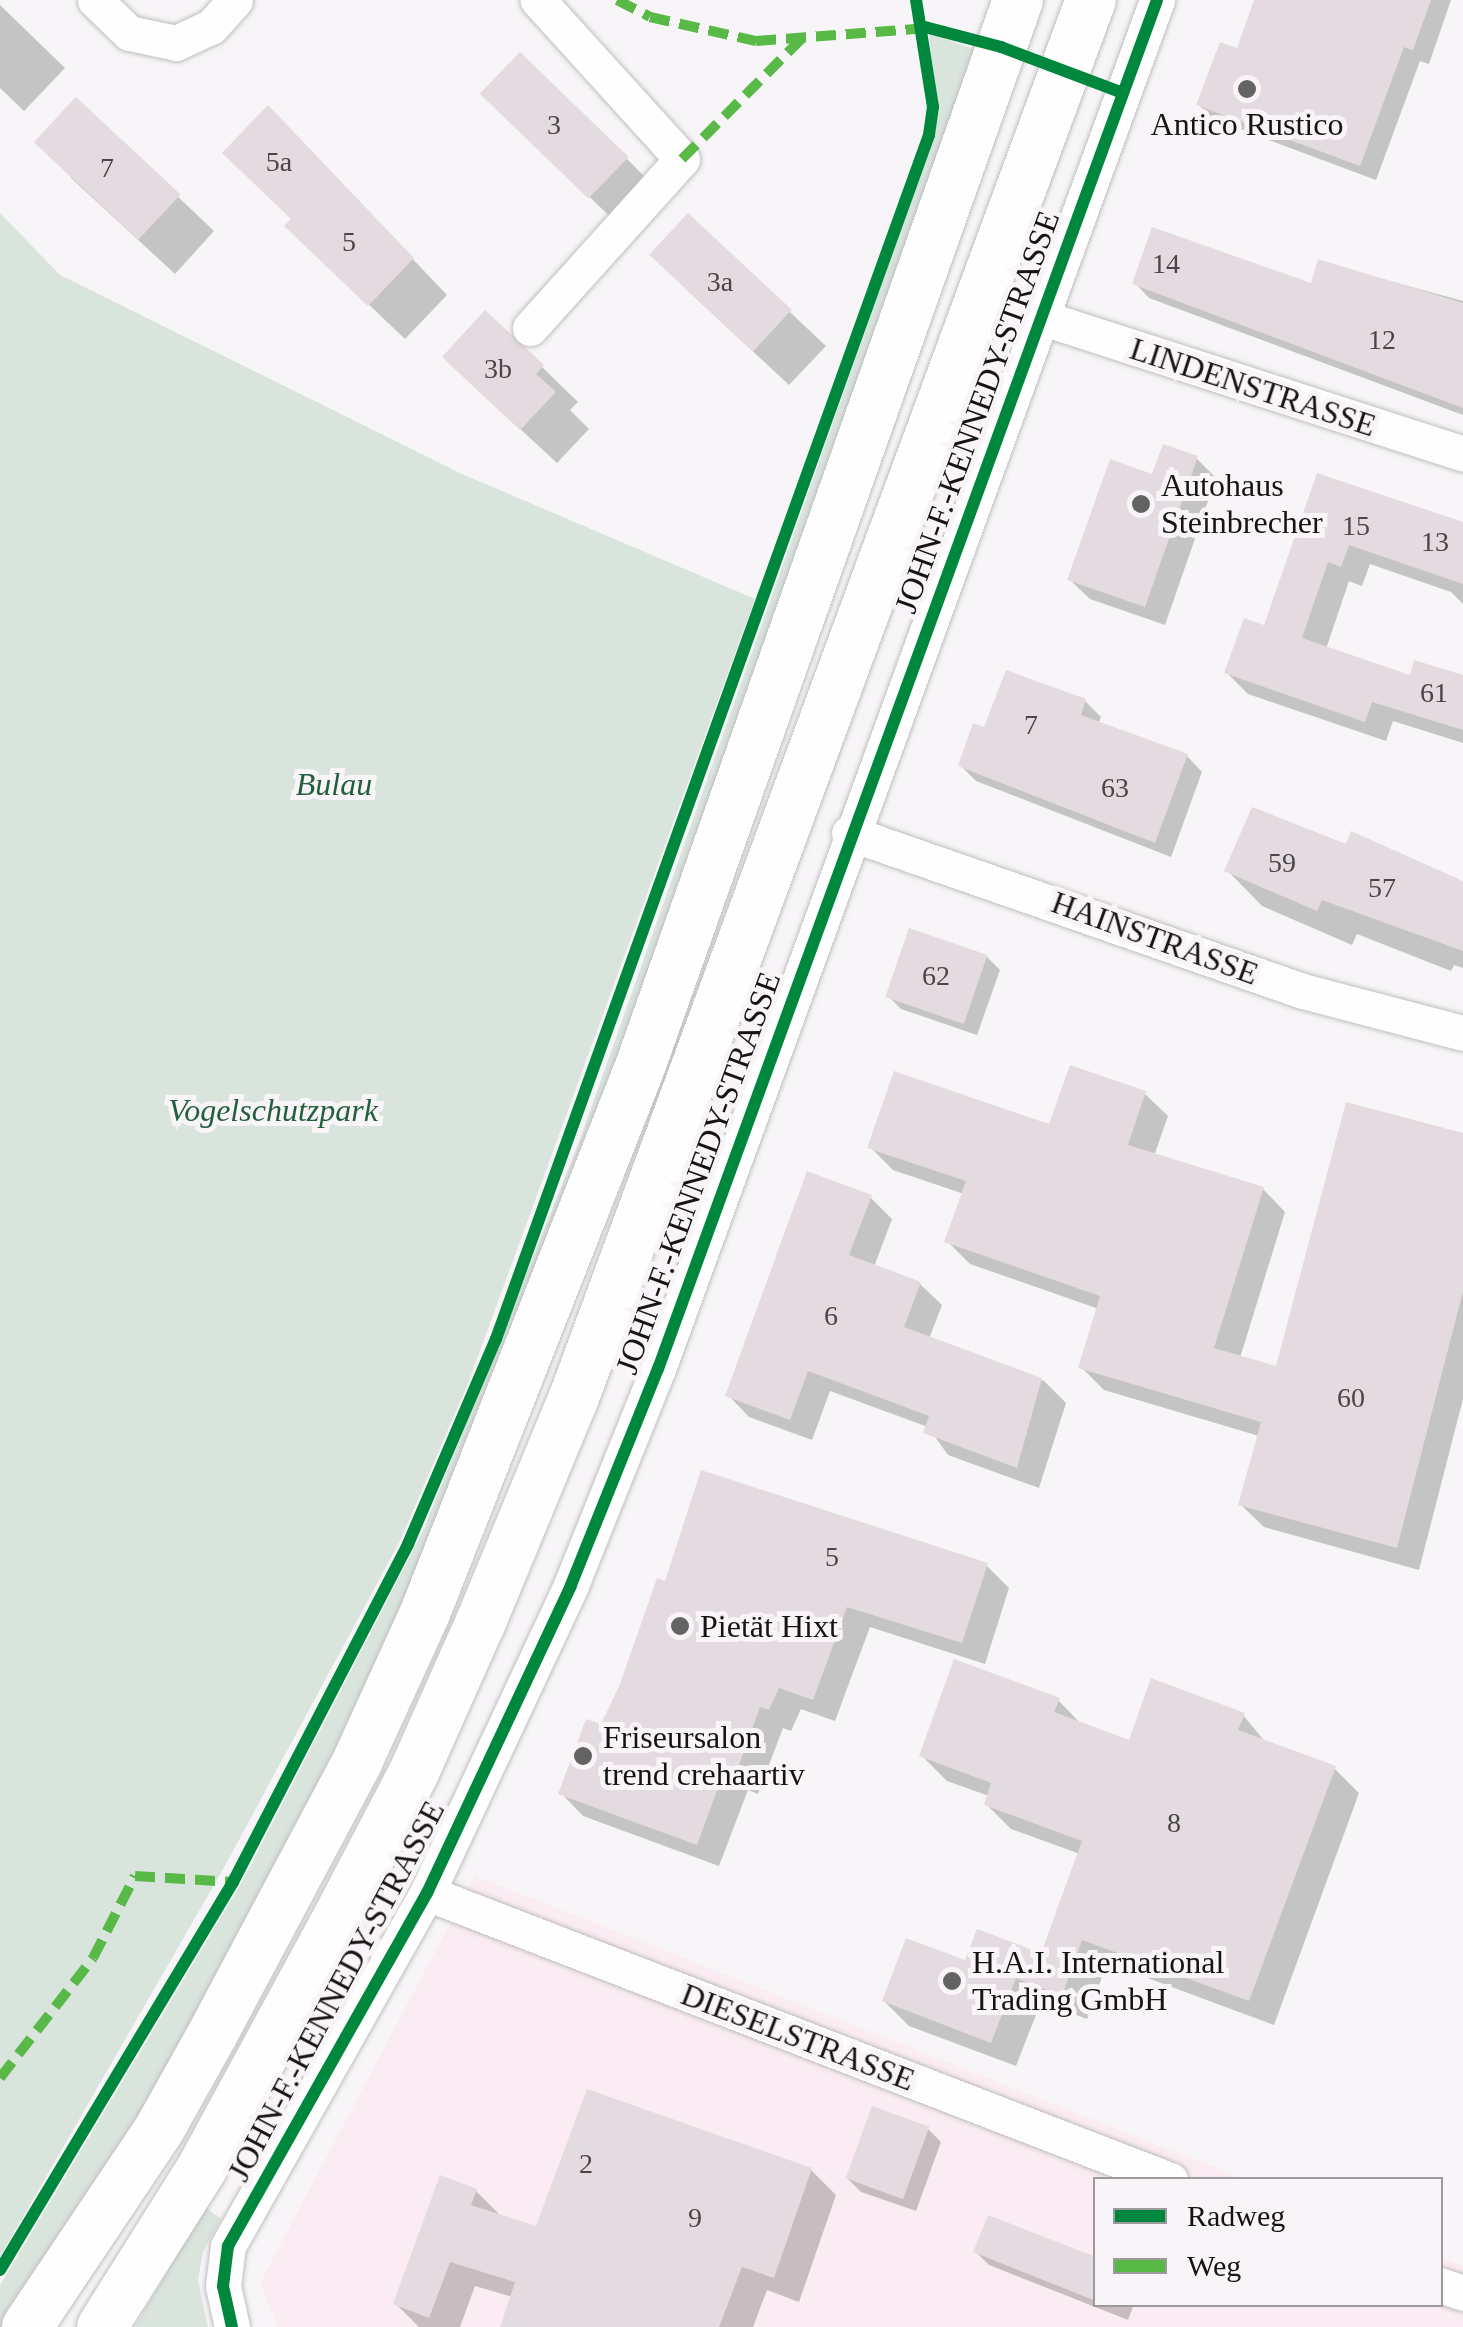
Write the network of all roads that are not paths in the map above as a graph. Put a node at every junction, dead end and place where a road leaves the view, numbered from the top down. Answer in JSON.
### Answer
{"nodes":[{"id":1,"x":95,"y":0,"type":"edge"},
{"id":2,"x":235,"y":0,"type":"edge"},
{"id":3,"x":538,"y":0,"type":"edge"},
{"id":4,"x":1018,"y":0,"type":"edge"},
{"id":5,"x":1091,"y":0,"type":"edge"},
{"id":6,"x":1157,"y":0,"type":"edge"},
{"id":7,"x":1043,"y":318,"type":"junction"},
{"id":8,"x":530,"y":328,"type":"dead end"},
{"id":9,"x":1463,"y":454,"type":"edge"},
{"id":10,"x":849,"y":834,"type":"junction"},
{"id":11,"x":1463,"y":1033,"type":"edge"},
{"id":12,"x":428,"y":1893,"type":"junction"},
{"id":13,"x":1162,"y":2177,"type":"edge"},
{"id":14,"x":27,"y":2327,"type":"edge"},
{"id":15,"x":102,"y":2327,"type":"edge"},
{"id":16,"x":232,"y":2327,"type":"edge"}],
"edges":[{"from":1,"to":2,"type":"street"},
{"from":3,"to":8,"type":"street"},
{"from":4,"to":14,"type":"main road"},
{"from":5,"to":15,"type":"main road"},
{"from":6,"to":7,"type":"street","name":"JOHN-F.-KENNEDY-STRASSE"},
{"from":7,"to":9,"type":"street","name":"LINDENSTRASSE"},
{"from":7,"to":10,"type":"street","name":"JOHN-F.-KENNEDY-STRASSE"},
{"from":10,"to":11,"type":"street","name":"HAINSTRASSE"},
{"from":10,"to":12,"type":"street","name":"JOHN-F.-KENNEDY-STRASSE"},
{"from":12,"to":13,"type":"street","name":"DIESELSTRASSE"},
{"from":12,"to":16,"type":"street","name":"JOHN-F.-KENNEDY-STRASSE"}]}
